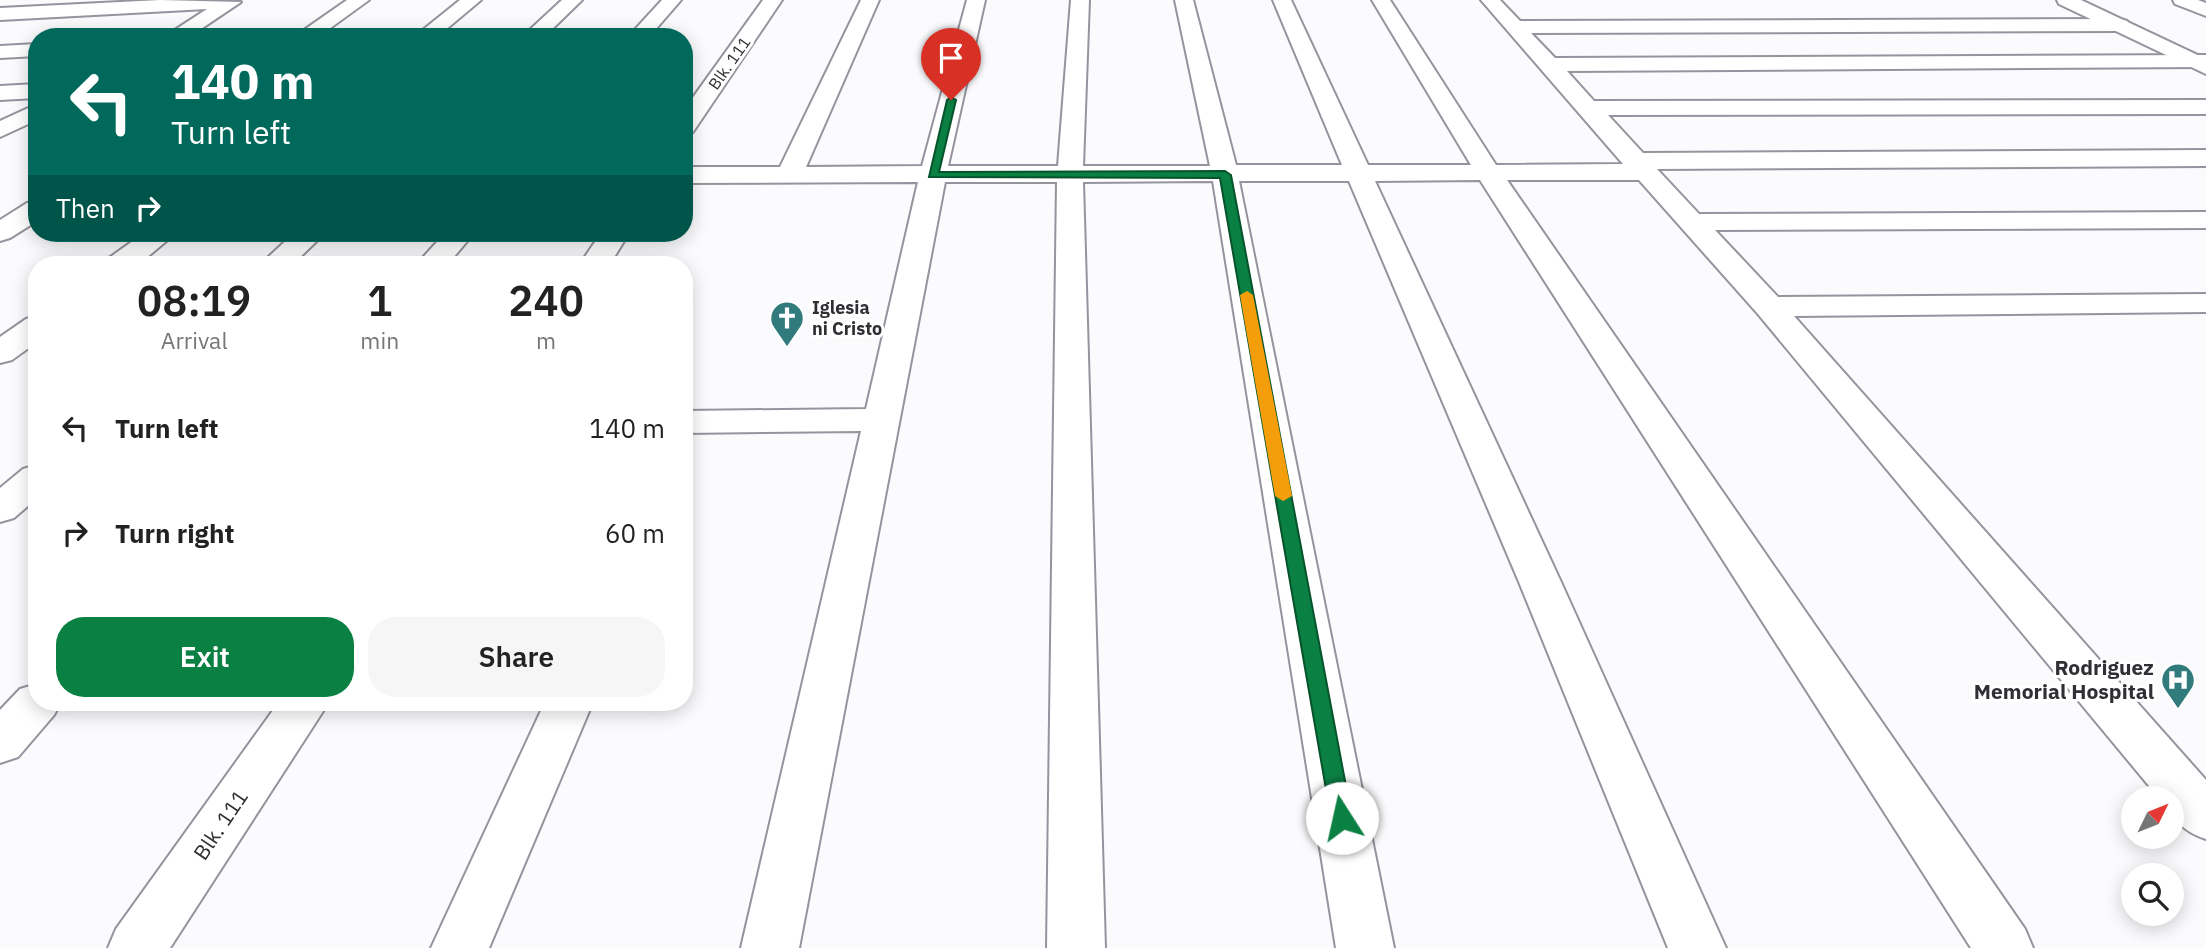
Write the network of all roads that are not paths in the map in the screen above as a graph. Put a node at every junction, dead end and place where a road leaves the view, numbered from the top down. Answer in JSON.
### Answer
{"nodes":[{"id":1,"x":360,"y":0,"type":"edge"},
{"id":2,"x":472,"y":0,"type":"edge"},
{"id":3,"x":573,"y":0,"type":"edge"},
{"id":4,"x":672,"y":0,"type":"edge"},
{"id":5,"x":773,"y":0,"type":"edge"},
{"id":6,"x":870,"y":0,"type":"edge"},
{"id":7,"x":976,"y":0,"type":"edge"},
{"id":8,"x":1080,"y":0,"type":"edge"},
{"id":9,"x":1184,"y":0,"type":"edge"},
{"id":10,"x":1282,"y":0,"type":"edge"},
{"id":11,"x":1381,"y":0,"type":"edge"},
{"id":12,"x":1490,"y":0,"type":"edge"},
{"id":13,"x":2066,"y":0,"type":"edge"},
{"id":14,"x":2182,"y":0,"type":"edge"},
{"id":15,"x":234,"y":1,"type":"edge"},
{"id":16,"x":1610,"y":9,"type":"dead end"},
{"id":17,"x":1713,"y":9,"type":"dead end"},
{"id":18,"x":2206,"y":10,"type":"edge"},
{"id":19,"x":0,"y":14,"type":"edge"},
{"id":20,"x":2120,"y":25,"type":"junction"},
{"id":21,"x":1514,"y":27,"type":"junction"},
{"id":22,"x":1630,"y":27,"type":"junction"},
{"id":23,"x":1734,"y":27,"type":"junction"},
{"id":24,"x":189,"y":28,"type":"edge"},
{"id":25,"x":318,"y":28,"type":"edge"},
{"id":26,"x":436,"y":28,"type":"edge"},
{"id":27,"x":542,"y":28,"type":"edge"},
{"id":28,"x":646,"y":28,"type":"edge"},
{"id":29,"x":28,"y":50,"type":"edge"},
{"id":30,"x":0,"y":52,"type":"edge"},
{"id":31,"x":2202,"y":63,"type":"edge"},
{"id":32,"x":1549,"y":65,"type":"junction"},
{"id":33,"x":28,"y":91,"type":"edge"},
{"id":34,"x":0,"y":93,"type":"edge"},
{"id":35,"x":2206,"y":107,"type":"edge"},
{"id":36,"x":1590,"y":108,"type":"junction"},
{"id":37,"x":693,"y":114,"type":"edge"},
{"id":38,"x":28,"y":116,"type":"edge"},
{"id":39,"x":0,"y":130,"type":"edge"},
{"id":40,"x":2206,"y":158,"type":"edge"},
{"id":41,"x":1640,"y":166,"type":"junction"},
{"id":42,"x":1488,"y":172,"type":"junction"},
{"id":43,"x":1070,"y":173,"type":"junction"},
{"id":44,"x":1357,"y":173,"type":"junction"},
{"id":45,"x":693,"y":175,"type":"edge"},
{"id":46,"x":789,"y":175,"type":"junction"},
{"id":47,"x":933,"y":175,"type":"junction"},
{"id":48,"x":1225,"y":175,"type":"junction"},
{"id":49,"x":28,"y":215,"type":"edge"},
{"id":50,"x":2206,"y":220,"type":"edge"},
{"id":51,"x":1694,"y":222,"type":"junction"},
{"id":52,"x":0,"y":232,"type":"edge"},
{"id":53,"x":150,"y":242,"type":"edge"},
{"id":54,"x":301,"y":242,"type":"edge"},
{"id":55,"x":452,"y":242,"type":"edge"},
{"id":56,"x":131,"y":256,"type":"edge"},
{"id":57,"x":285,"y":256,"type":"edge"},
{"id":58,"x":439,"y":256,"type":"edge"},
{"id":59,"x":2206,"y":303,"type":"edge"},
{"id":60,"x":1769,"y":307,"type":"junction"},
{"id":61,"x":28,"y":333,"type":"edge"},
{"id":62,"x":0,"y":354,"type":"edge"},
{"id":63,"x":882,"y":420,"type":"junction"},
{"id":64,"x":693,"y":428,"type":"edge"},
{"id":65,"x":28,"y":485,"type":"edge"},
{"id":66,"x":0,"y":509,"type":"edge"},
{"id":67,"x":29,"y":711,"type":"edge"},
{"id":68,"x":299,"y":711,"type":"edge"},
{"id":69,"x":565,"y":711,"type":"edge"},
{"id":70,"x":0,"y":743,"type":"edge"},
{"id":71,"x":2206,"y":817,"type":"edge"},
{"id":72,"x":137,"y":948,"type":"edge"},
{"id":73,"x":460,"y":948,"type":"edge"},
{"id":74,"x":770,"y":948,"type":"edge"},
{"id":75,"x":1076,"y":948,"type":"edge"},
{"id":76,"x":1365,"y":948,"type":"edge"},
{"id":77,"x":1697,"y":948,"type":"edge"},
{"id":78,"x":2004,"y":948,"type":"edge"}],
"edges":[{"from":1,"to":25,"type":"street"},
{"from":2,"to":26,"type":"street"},
{"from":3,"to":27,"type":"street"},
{"from":4,"to":28,"type":"street"},
{"from":5,"to":37,"type":"street","name":"Blk. 111"},
{"from":6,"to":46,"type":"street"},
{"from":7,"to":47,"type":"street"},
{"from":8,"to":43,"type":"street"},
{"from":9,"to":48,"type":"street"},
{"from":10,"to":44,"type":"street"},
{"from":11,"to":42,"type":"street"},
{"from":12,"to":21,"type":"street"},
{"from":13,"to":20,"type":"street"},
{"from":14,"to":18,"type":"street"},
{"from":15,"to":19,"type":"street"},
{"from":15,"to":24,"type":"street"},
{"from":16,"to":22,"type":"street"},
{"from":17,"to":23,"type":"street"},
{"from":20,"to":23,"type":"street"},
{"from":20,"to":31,"type":"street"},
{"from":21,"to":22,"type":"street"},
{"from":21,"to":32,"type":"street"},
{"from":22,"to":23,"type":"street"},
{"from":29,"to":30,"type":"street"},
{"from":31,"to":32,"type":"street"},
{"from":32,"to":36,"type":"street"},
{"from":33,"to":34,"type":"street"},
{"from":35,"to":36,"type":"street"},
{"from":36,"to":41,"type":"street"},
{"from":38,"to":39,"type":"street"},
{"from":40,"to":41,"type":"street"},
{"from":41,"to":42,"type":"street"},
{"from":41,"to":51,"type":"street"},
{"from":42,"to":44,"type":"street"},
{"from":42,"to":78,"type":"street"},
{"from":43,"to":47,"type":"street"},
{"from":43,"to":48,"type":"street"},
{"from":43,"to":75,"type":"street"},
{"from":44,"to":48,"type":"street"},
{"from":44,"to":77,"type":"street"},
{"from":45,"to":46,"type":"street"},
{"from":46,"to":47,"type":"street"},
{"from":47,"to":63,"type":"street"},
{"from":48,"to":76,"type":"street"},
{"from":49,"to":52,"type":"street"},
{"from":50,"to":51,"type":"street"},
{"from":51,"to":60,"type":"street"},
{"from":53,"to":56,"type":"street"},
{"from":54,"to":57,"type":"street"},
{"from":55,"to":58,"type":"street"},
{"from":59,"to":60,"type":"street"},
{"from":60,"to":71,"type":"street"},
{"from":61,"to":62,"type":"street"},
{"from":63,"to":64,"type":"street"},
{"from":63,"to":74,"type":"street"},
{"from":65,"to":66,"type":"street"},
{"from":67,"to":70,"type":"street"},
{"from":68,"to":72,"type":"street","name":"Blk. 111"},
{"from":69,"to":73,"type":"street"}]}
